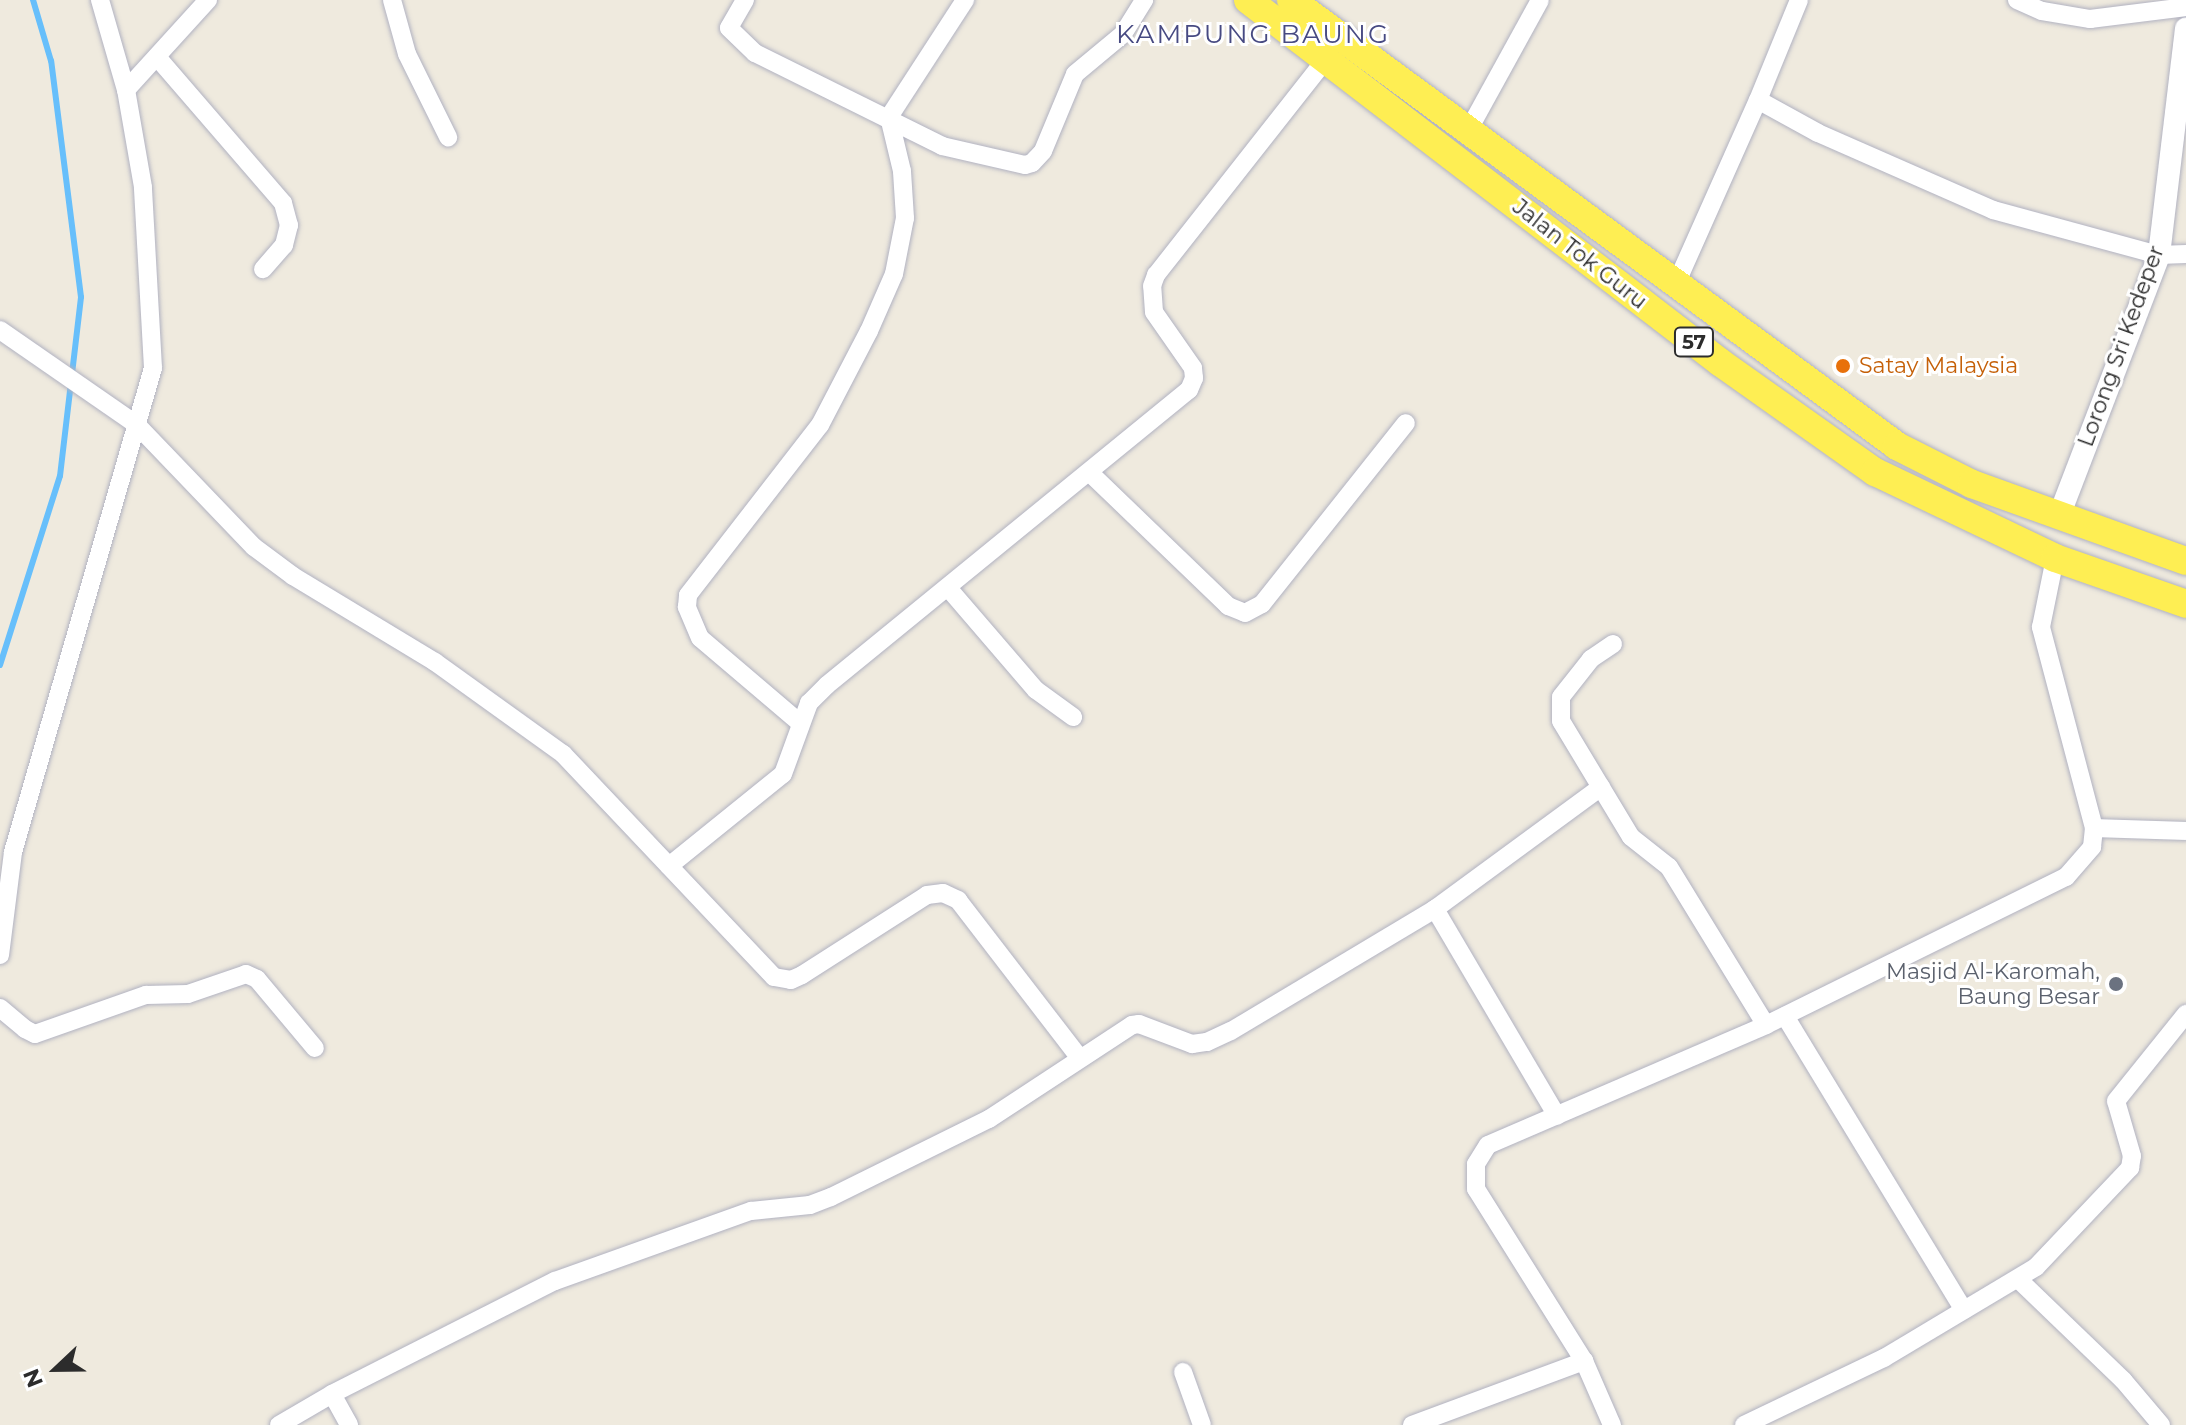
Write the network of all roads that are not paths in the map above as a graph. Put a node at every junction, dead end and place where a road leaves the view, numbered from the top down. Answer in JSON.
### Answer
{"nodes":[{"id":1,"x":100,"y":0,"type":"edge"},
{"id":2,"x":208,"y":0,"type":"edge"},
{"id":3,"x":392,"y":0,"type":"edge"},
{"id":4,"x":745,"y":0,"type":"edge"},
{"id":5,"x":965,"y":0,"type":"edge"},
{"id":6,"x":1144,"y":0,"type":"edge"},
{"id":7,"x":1248,"y":0,"type":"edge"},
{"id":8,"x":1291,"y":0,"type":"edge"},
{"id":9,"x":1540,"y":0,"type":"edge"},
{"id":10,"x":1799,"y":0,"type":"edge"},
{"id":11,"x":2017,"y":0,"type":"edge"},
{"id":12,"x":2186,"y":7,"type":"edge"},
{"id":13,"x":2186,"y":29,"type":"edge"},
{"id":14,"x":157,"y":57,"type":"junction"},
{"id":15,"x":1327,"y":58,"type":"junction"},
{"id":16,"x":126,"y":90,"type":"junction"},
{"id":17,"x":1758,"y":100,"type":"junction"},
{"id":18,"x":889,"y":117,"type":"junction"},
{"id":19,"x":1468,"y":131,"type":"junction"},
{"id":20,"x":448,"y":137,"type":"dead end"},
{"id":21,"x":2186,"y":254,"type":"edge"},
{"id":22,"x":2159,"y":255,"type":"junction"},
{"id":23,"x":263,"y":269,"type":"dead end"},
{"id":24,"x":1676,"y":284,"type":"junction"},
{"id":25,"x":1,"y":331,"type":"edge"},
{"id":26,"x":130,"y":419,"type":"junction"},
{"id":27,"x":1406,"y":423,"type":"dead end"},
{"id":28,"x":1090,"y":473,"type":"junction"},
{"id":29,"x":2059,"y":516,"type":"junction"},
{"id":30,"x":2055,"y":558,"type":"junction"},
{"id":31,"x":2186,"y":561,"type":"edge"},
{"id":32,"x":949,"y":589,"type":"junction"},
{"id":33,"x":2186,"y":604,"type":"edge"},
{"id":34,"x":1613,"y":644,"type":"dead end"},
{"id":35,"x":1073,"y":717,"type":"dead end"},
{"id":36,"x":800,"y":723,"type":"junction"},
{"id":37,"x":1601,"y":787,"type":"junction"},
{"id":38,"x":2094,"y":828,"type":"junction"},
{"id":39,"x":2186,"y":831,"type":"edge"},
{"id":40,"x":669,"y":866,"type":"junction"},
{"id":41,"x":1435,"y":909,"type":"junction"},
{"id":42,"x":0,"y":955,"type":"edge"},
{"id":43,"x":0,"y":1008,"type":"edge"},
{"id":44,"x":2186,"y":1014,"type":"edge"},
{"id":45,"x":1785,"y":1016,"type":"junction"},
{"id":46,"x":1766,"y":1025,"type":"junction"},
{"id":47,"x":315,"y":1048,"type":"dead end"},
{"id":48,"x":1079,"y":1057,"type":"junction"},
{"id":49,"x":1557,"y":1116,"type":"junction"},
{"id":50,"x":2018,"y":1279,"type":"junction"},
{"id":51,"x":1964,"y":1310,"type":"junction"},
{"id":52,"x":1584,"y":1361,"type":"junction"},
{"id":53,"x":1183,"y":1372,"type":"dead end"},
{"id":54,"x":332,"y":1394,"type":"junction"},
{"id":55,"x":279,"y":1425,"type":"edge"},
{"id":56,"x":349,"y":1425,"type":"edge"},
{"id":57,"x":1202,"y":1425,"type":"edge"},
{"id":58,"x":1412,"y":1425,"type":"edge"},
{"id":59,"x":1612,"y":1425,"type":"edge"},
{"id":60,"x":1744,"y":1425,"type":"edge"},
{"id":61,"x":2161,"y":1425,"type":"edge"}],
"edges":[{"from":1,"to":16,"type":"street"},
{"from":2,"to":14,"type":"street"},
{"from":3,"to":20,"type":"street"},
{"from":4,"to":18,"type":"street"},
{"from":5,"to":18,"type":"street"},
{"from":6,"to":18,"type":"street"},
{"from":7,"to":15,"type":"main road","name":"Jalan Tok Guru","number":"57"},
{"from":8,"to":19,"type":"main road","name":"Jalan Tok Guru","number":"57"},
{"from":9,"to":19,"type":"street"},
{"from":10,"to":17,"type":"street"},
{"from":11,"to":12,"type":"street"},
{"from":13,"to":22,"type":"street","name":"Lorong Sri Kedeper"},
{"from":14,"to":16,"type":"street"},
{"from":14,"to":23,"type":"street"},
{"from":15,"to":28,"type":"street"},
{"from":15,"to":30,"type":"main road","name":"Jalan Tok Guru","number":"57"},
{"from":16,"to":26,"type":"street"},
{"from":17,"to":22,"type":"street"},
{"from":17,"to":24,"type":"street"},
{"from":18,"to":36,"type":"street"},
{"from":19,"to":24,"type":"main road","name":"Jalan Tok Guru","number":"57"},
{"from":21,"to":22,"type":"street"},
{"from":22,"to":29,"type":"street","name":"Lorong Sri Kedeper"},
{"from":24,"to":29,"type":"main road","name":"Jalan Tok Guru","number":"57"},
{"from":25,"to":26,"type":"street"},
{"from":26,"to":40,"type":"street"},
{"from":26,"to":42,"type":"street"},
{"from":27,"to":28,"type":"street"},
{"from":28,"to":32,"type":"street"},
{"from":29,"to":31,"type":"main road","name":"Jalan Tok Guru","number":"57"},
{"from":30,"to":33,"type":"main road","name":"Jalan Tok Guru","number":"57"},
{"from":30,"to":38,"type":"street"},
{"from":32,"to":35,"type":"street"},
{"from":32,"to":36,"type":"street"},
{"from":34,"to":37,"type":"street"},
{"from":36,"to":40,"type":"street"},
{"from":37,"to":41,"type":"street"},
{"from":37,"to":46,"type":"street"},
{"from":38,"to":39,"type":"street"},
{"from":38,"to":45,"type":"street"},
{"from":40,"to":48,"type":"street"},
{"from":41,"to":48,"type":"street"},
{"from":41,"to":49,"type":"street"},
{"from":43,"to":47,"type":"street"},
{"from":44,"to":50,"type":"street"},
{"from":45,"to":46,"type":"street"},
{"from":45,"to":51,"type":"street"},
{"from":46,"to":49,"type":"street"},
{"from":48,"to":54,"type":"street"},
{"from":49,"to":52,"type":"street"},
{"from":50,"to":51,"type":"street"},
{"from":50,"to":61,"type":"street"},
{"from":51,"to":60,"type":"street"},
{"from":52,"to":58,"type":"street"},
{"from":52,"to":59,"type":"street"},
{"from":53,"to":57,"type":"street"},
{"from":54,"to":55,"type":"street"},
{"from":54,"to":56,"type":"street"}]}
